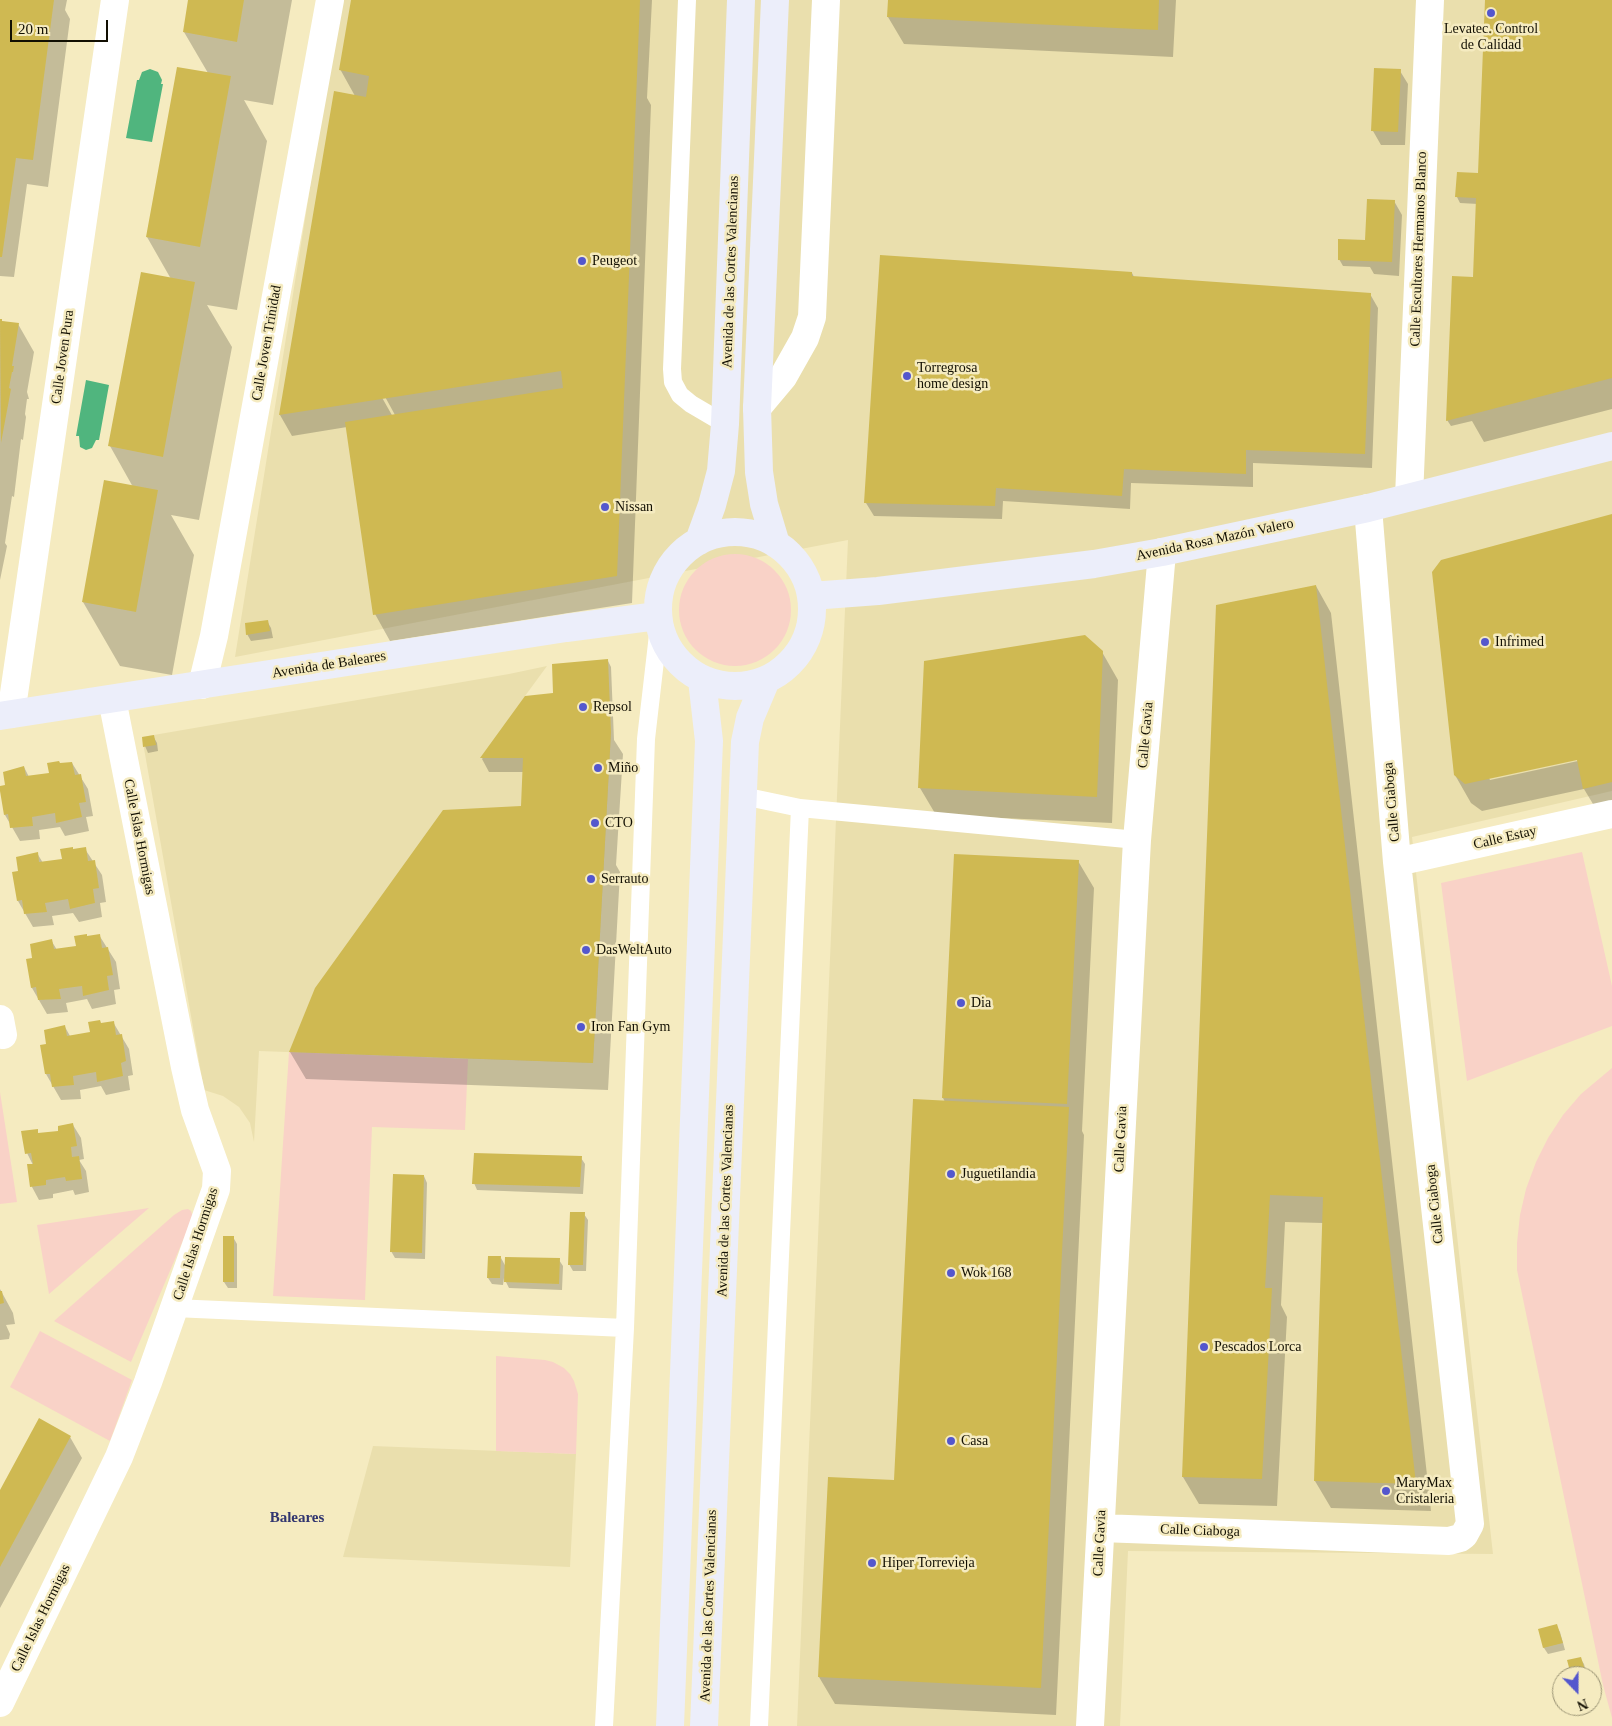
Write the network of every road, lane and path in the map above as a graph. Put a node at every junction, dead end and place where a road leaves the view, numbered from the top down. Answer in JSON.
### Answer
{"nodes":[{"id":1,"x":115,"y":0,"type":"edge"},
{"id":2,"x":330,"y":0,"type":"edge"},
{"id":3,"x":686,"y":0,"type":"edge"},
{"id":4,"x":741,"y":0,"type":"edge"},
{"id":5,"x":774,"y":0,"type":"edge"},
{"id":6,"x":826,"y":0,"type":"edge"},
{"id":7,"x":1430,"y":0,"type":"edge"},
{"id":8,"x":757,"y":408,"type":"junction"},
{"id":9,"x":725,"y":424,"type":"junction"},
{"id":10,"x":1612,"y":446,"type":"edge"},
{"id":11,"x":1410,"y":497,"type":"junction"},
{"id":12,"x":1368,"y":508,"type":"junction"},
{"id":13,"x":699,"y":541,"type":"junction"},
{"id":14,"x":776,"y":544,"type":"junction"},
{"id":15,"x":1162,"y":552,"type":"junction"},
{"id":16,"x":811,"y":596,"type":"junction"},
{"id":17,"x":658,"y":621,"type":"junction"},
{"id":18,"x":702,"y":680,"type":"junction"},
{"id":19,"x":766,"y":680,"type":"junction"},
{"id":20,"x":202,"y":685,"type":"junction"},
{"id":21,"x":112,"y":699,"type":"junction"},
{"id":22,"x":5,"y":715,"type":"edge"},
{"id":23,"x":743,"y":796,"type":"junction"},
{"id":24,"x":800,"y":808,"type":"junction"},
{"id":25,"x":1612,"y":814,"type":"edge"},
{"id":26,"x":1137,"y":840,"type":"junction"},
{"id":27,"x":1397,"y":862,"type":"junction"},
{"id":28,"x":174,"y":1308,"type":"junction"},
{"id":29,"x":625,"y":1328,"type":"junction"},
{"id":30,"x":1101,"y":1528,"type":"junction"},
{"id":31,"x":0,"y":1703,"type":"edge"},
{"id":32,"x":604,"y":1726,"type":"edge"},
{"id":33,"x":670,"y":1726,"type":"edge"},
{"id":34,"x":704,"y":1726,"type":"edge"},
{"id":35,"x":759,"y":1726,"type":"edge"},
{"id":36,"x":1090,"y":1726,"type":"edge"}],
"edges":[{"from":1,"to":22,"type":"street","name":"Calle Joven Pura"},
{"from":2,"to":20,"type":"street","name":"Calle Joven Trinidad"},
{"from":3,"to":9,"type":"lane"},
{"from":4,"to":9,"type":"main road","name":"Avenida de las Cortes Valencianas"},
{"from":5,"to":8,"type":"main road"},
{"from":6,"to":8,"type":"street"},
{"from":7,"to":11,"type":"street","name":"Calle Escultores Hermanos Blanco"},
{"from":8,"to":14,"type":"main road"},
{"from":9,"to":13,"type":"main road","name":"Avenida de las Cortes Valencianas"},
{"from":10,"to":11,"type":"main road","name":"Avenida Rosa Mazón Valero"},
{"from":11,"to":12,"type":"main road","name":"Avenida Rosa Mazón Valero"},
{"from":12,"to":15,"type":"main road","name":"Avenida Rosa Mazón Valero"},
{"from":12,"to":27,"type":"street","name":"Calle Ciaboga"},
{"from":13,"to":14,"type":"main road"},
{"from":13,"to":17,"type":"main road"},
{"from":14,"to":16,"type":"main road"},
{"from":15,"to":16,"type":"main road","name":"Avenida Rosa Mazón Valero"},
{"from":15,"to":26,"type":"street","name":"Calle Gavia"},
{"from":16,"to":19,"type":"main road"},
{"from":17,"to":18,"type":"main road"},
{"from":17,"to":20,"type":"main road","name":"Avenida de Baleares"},
{"from":17,"to":29,"type":"lane"},
{"from":18,"to":19,"type":"main road"},
{"from":18,"to":33,"type":"main road"},
{"from":19,"to":23,"type":"main road","name":"Avenida de las Cortes Valencianas"},
{"from":20,"to":21,"type":"main road","name":"Avenida de Baleares"},
{"from":21,"to":22,"type":"main road","name":"Avenida de Baleares"},
{"from":21,"to":28,"type":"street","name":"Calle Islas Hormigas"},
{"from":23,"to":24,"type":"lane"},
{"from":23,"to":34,"type":"main road","name":"Avenida de las Cortes Valencianas"},
{"from":24,"to":26,"type":"lane"},
{"from":24,"to":35,"type":"lane"},
{"from":25,"to":27,"type":"street","name":"Calle Estay"},
{"from":26,"to":30,"type":"street","name":"Calle Gavia"},
{"from":27,"to":30,"type":"street","name":"Calle Ciaboga"},
{"from":28,"to":29,"type":"lane"},
{"from":28,"to":31,"type":"street","name":"Calle Islas Hormigas"},
{"from":29,"to":32,"type":"lane"},
{"from":30,"to":36,"type":"street","name":"Calle Gavia"}]}
